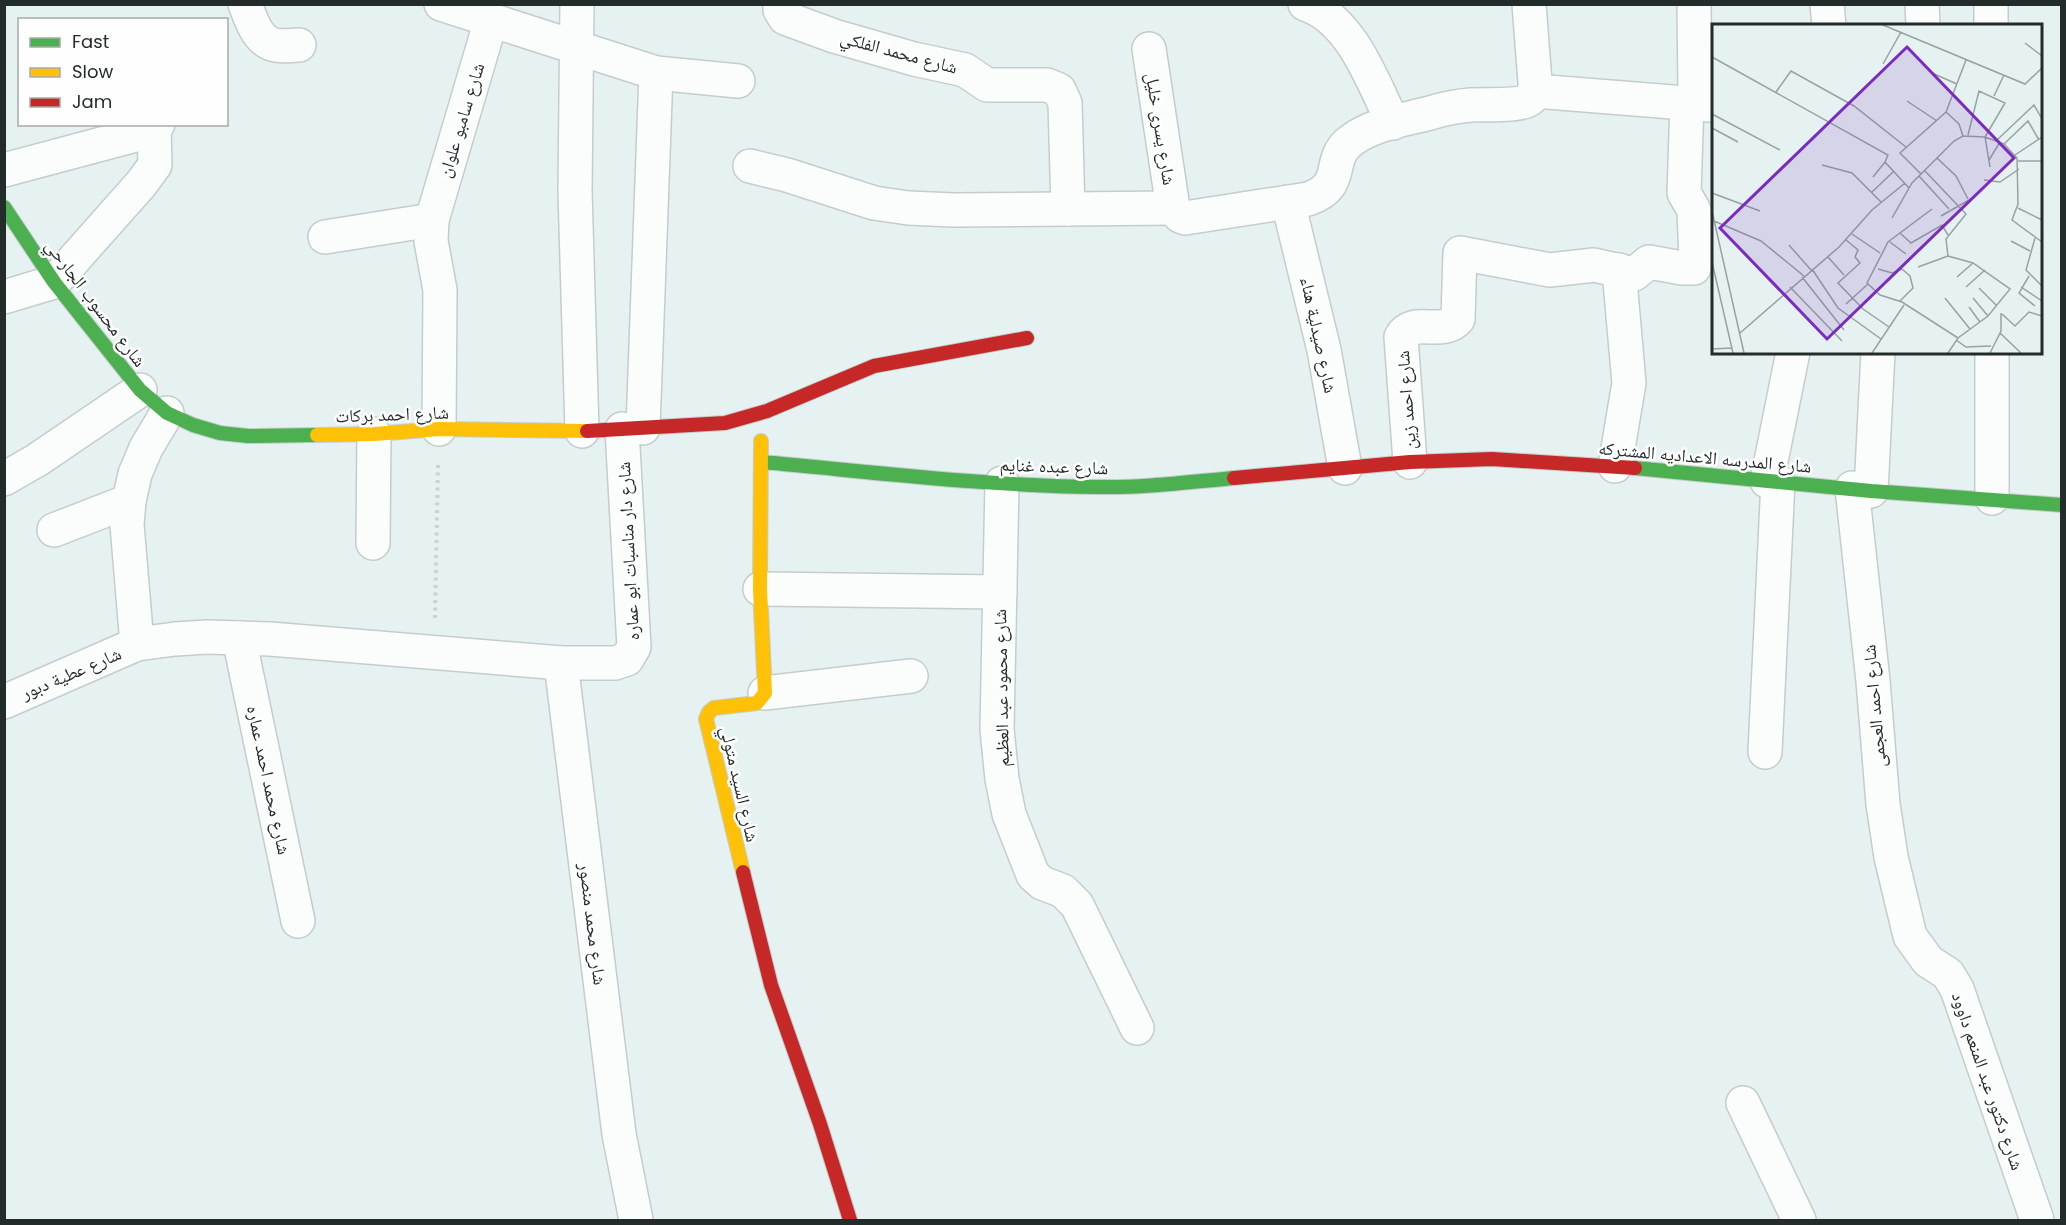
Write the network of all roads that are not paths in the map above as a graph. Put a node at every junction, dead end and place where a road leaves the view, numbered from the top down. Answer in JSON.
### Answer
{"nodes":[{"id":1,"x":245,"y":4,"type":"edge"},
{"id":2,"x":441,"y":4,"type":"edge"},
{"id":3,"x":577,"y":4,"type":"edge"},
{"id":4,"x":1305,"y":4,"type":"edge"},
{"id":5,"x":1529,"y":4,"type":"edge"},
{"id":6,"x":1694,"y":4,"type":"edge"},
{"id":7,"x":1827,"y":4,"type":"edge"},
{"id":8,"x":1923,"y":4,"type":"edge"},
{"id":9,"x":1991,"y":4,"type":"edge"},
{"id":10,"x":782,"y":11,"type":"edge"},
{"id":11,"x":491,"y":20,"type":"junction"},
{"id":12,"x":1829,"y":24,"type":"edge"},
{"id":13,"x":1923,"y":24,"type":"edge"},
{"id":14,"x":1991,"y":24,"type":"edge"},
{"id":15,"x":298,"y":45,"type":"dead end"},
{"id":16,"x":576,"y":46,"type":"junction"},
{"id":17,"x":1149,"y":49,"type":"dead end"},
{"id":18,"x":656,"y":73,"type":"junction"},
{"id":19,"x":738,"y":81,"type":"dead end"},
{"id":20,"x":1524,"y":97,"type":"junction"},
{"id":21,"x":1700,"y":104,"type":"edge"},
{"id":22,"x":1393,"y":123,"type":"junction"},
{"id":23,"x":156,"y":127,"type":"edge"},
{"id":24,"x":750,"y":166,"type":"dead end"},
{"id":25,"x":4,"y":170,"type":"edge"},
{"id":26,"x":1288,"y":202,"type":"junction"},
{"id":27,"x":4,"y":207,"type":"edge"},
{"id":28,"x":1173,"y":208,"type":"junction"},
{"id":29,"x":1068,"y":209,"type":"junction"},
{"id":30,"x":432,"y":220,"type":"junction"},
{"id":31,"x":325,"y":237,"type":"dead end"},
{"id":32,"x":1619,"y":270,"type":"junction"},
{"id":33,"x":54,"y":282,"type":"junction"},
{"id":34,"x":4,"y":297,"type":"edge"},
{"id":35,"x":1027,"y":338,"type":"dead end"},
{"id":36,"x":1793,"y":354,"type":"edge"},
{"id":37,"x":1878,"y":354,"type":"edge"},
{"id":38,"x":1992,"y":354,"type":"edge"},
{"id":39,"x":140,"y":390,"type":"junction"},
{"id":40,"x":761,"y":412,"type":"junction"},
{"id":41,"x":167,"y":413,"type":"junction"},
{"id":42,"x":633,"y":428,"type":"junction"},
{"id":43,"x":439,"y":429,"type":"junction"},
{"id":44,"x":582,"y":431,"type":"junction"},
{"id":45,"x":374,"y":434,"type":"junction"},
{"id":46,"x":761,"y":462,"type":"junction"},
{"id":47,"x":1410,"y":462,"type":"junction"},
{"id":48,"x":1615,"y":466,"type":"junction"},
{"id":49,"x":1345,"y":468,"type":"junction"},
{"id":50,"x":4,"y":479,"type":"edge"},
{"id":51,"x":1773,"y":481,"type":"junction"},
{"id":52,"x":1002,"y":483,"type":"junction"},
{"id":53,"x":1862,"y":489,"type":"junction"},
{"id":54,"x":1992,"y":498,"type":"junction"},
{"id":55,"x":129,"y":501,"type":"junction"},
{"id":56,"x":2061,"y":505,"type":"edge"},
{"id":57,"x":54,"y":530,"type":"dead end"},
{"id":58,"x":373,"y":543,"type":"dead end"},
{"id":59,"x":760,"y":589,"type":"junction"},
{"id":60,"x":1000,"y":592,"type":"junction"},
{"id":61,"x":239,"y":638,"type":"junction"},
{"id":62,"x":137,"y":644,"type":"junction"},
{"id":63,"x":561,"y":663,"type":"junction"},
{"id":64,"x":615,"y":663,"type":"joint"},
{"id":65,"x":911,"y":676,"type":"dead end"},
{"id":66,"x":765,"y":693,"type":"junction"},
{"id":67,"x":4,"y":702,"type":"edge"},
{"id":68,"x":1766,"y":752,"type":"dead end"},
{"id":69,"x":298,"y":921,"type":"dead end"},
{"id":70,"x":1906,"y":922,"type":"joint"},
{"id":71,"x":1137,"y":1029,"type":"dead end"},
{"id":72,"x":1743,"y":1103,"type":"dead end"},
{"id":73,"x":636,"y":1221,"type":"edge"},
{"id":74,"x":850,"y":1221,"type":"edge"},
{"id":75,"x":1799,"y":1221,"type":"edge"},
{"id":76,"x":2037,"y":1221,"type":"edge"}],
"edges":[{"from":1,"to":15,"type":"street"},
{"from":2,"to":11,"type":"street"},
{"from":3,"to":16,"type":"street"},
{"from":4,"to":22,"type":"street"},
{"from":5,"to":20,"type":"street"},
{"from":6,"to":21,"type":"street"},
{"from":7,"to":12,"type":"street"},
{"from":8,"to":13,"type":"street"},
{"from":9,"to":14,"type":"street"},
{"from":10,"to":29,"type":"street","name":"شارع محمد الفلكي"},
{"from":11,"to":16,"type":"street"},
{"from":11,"to":30,"type":"street","name":"شارع سامبو علوان"},
{"from":16,"to":18,"type":"street"},
{"from":16,"to":44,"type":"street"},
{"from":17,"to":28,"type":"street","name":"شارع يسرى خليل"},
{"from":18,"to":19,"type":"street"},
{"from":18,"to":42,"type":"street","name":"شارع دار مناسبات ابو عماره"},
{"from":20,"to":21,"type":"street"},
{"from":20,"to":22,"type":"street"},
{"from":21,"to":32,"type":"street","name":"شارع احمد زين"},
{"from":22,"to":26,"type":"street"},
{"from":23,"to":25,"type":"street"},
{"from":23,"to":33,"type":"street"},
{"from":24,"to":29,"type":"street"},
{"from":26,"to":28,"type":"street"},
{"from":26,"to":49,"type":"street","name":"شارع صيدلية هناء"},
{"from":27,"to":33,"type":"street","name":"شارع محسوب الجارحي"},
{"from":28,"to":29,"type":"street"},
{"from":30,"to":31,"type":"street"},
{"from":30,"to":43,"type":"street","name":"شارع سامبو علوان"},
{"from":32,"to":47,"type":"street","name":"شارع احمد زين"},
{"from":32,"to":48,"type":"street"},
{"from":33,"to":34,"type":"street"},
{"from":33,"to":39,"type":"street","name":"شارع محسوب الجارحي"},
{"from":35,"to":40,"type":"street","name":"شارع احمد بركات"},
{"from":36,"to":51,"type":"street"},
{"from":37,"to":53,"type":"street","name":"شارع احمد العجمى"},
{"from":38,"to":54,"type":"street"},
{"from":39,"to":41,"type":"street","name":"شارع محسوب الجارحي"},
{"from":39,"to":50,"type":"street"},
{"from":40,"to":42,"type":"street","name":"شارع احمد بركات"},
{"from":40,"to":46,"type":"street"},
{"from":41,"to":45,"type":"street","name":"شارع احمد بركات"},
{"from":41,"to":55,"type":"street"},
{"from":42,"to":44,"type":"street","name":"شارع احمد بركات"},
{"from":42,"to":64,"type":"street","name":"شارع دار مناسبات ابو عماره"},
{"from":43,"to":44,"type":"street","name":"شارع احمد بركات"},
{"from":43,"to":45,"type":"street","name":"شارع احمد بركات"},
{"from":45,"to":58,"type":"street"},
{"from":46,"to":52,"type":"street","name":"شارع عبده غنايم"},
{"from":46,"to":59,"type":"street"},
{"from":47,"to":48,"type":"street","name":"شارع المدرسه الاعداديه المشتركه"},
{"from":47,"to":49,"type":"street","name":"شارع المدرسه الاعداديه المشتركه"},
{"from":48,"to":51,"type":"street","name":"شارع المدرسه الاعداديه المشتركه"},
{"from":49,"to":52,"type":"street","name":"شارع عبده غنايم"},
{"from":51,"to":53,"type":"street","name":"شارع المدرسه الاعداديه المشتركه"},
{"from":51,"to":68,"type":"street"},
{"from":52,"to":60,"type":"street","name":"شارع محمود عبد العظيم"},
{"from":53,"to":54,"type":"street","name":"شارع المدرسه الاعداديه المشتركه"},
{"from":53,"to":70,"type":"street","name":"شارع احمد العجمى"},
{"from":54,"to":56,"type":"street","name":"شارع المدرسه الاعداديه المشتركه"},
{"from":55,"to":57,"type":"street"},
{"from":55,"to":62,"type":"street"},
{"from":59,"to":60,"type":"street"},
{"from":59,"to":66,"type":"street"},
{"from":60,"to":71,"type":"street","name":"شارع محمود عبد العظيم"},
{"from":61,"to":62,"type":"street","name":"شارع عطية دبور"},
{"from":61,"to":63,"type":"street","name":"شارع عطية دبور"},
{"from":61,"to":69,"type":"street","name":"شارع محمد احمد عماره"},
{"from":62,"to":67,"type":"street","name":"شارع عطية دبور"},
{"from":63,"to":64,"type":"street","name":"شارع عطية دبور"},
{"from":63,"to":73,"type":"street","name":"شارع محمد منصور"},
{"from":65,"to":66,"type":"street"},
{"from":66,"to":74,"type":"street","name":"شارع السيد متولي"},
{"from":70,"to":76,"type":"street","name":"شارع دكتور عبد المنعم داوود"},
{"from":72,"to":75,"type":"street"}]}
